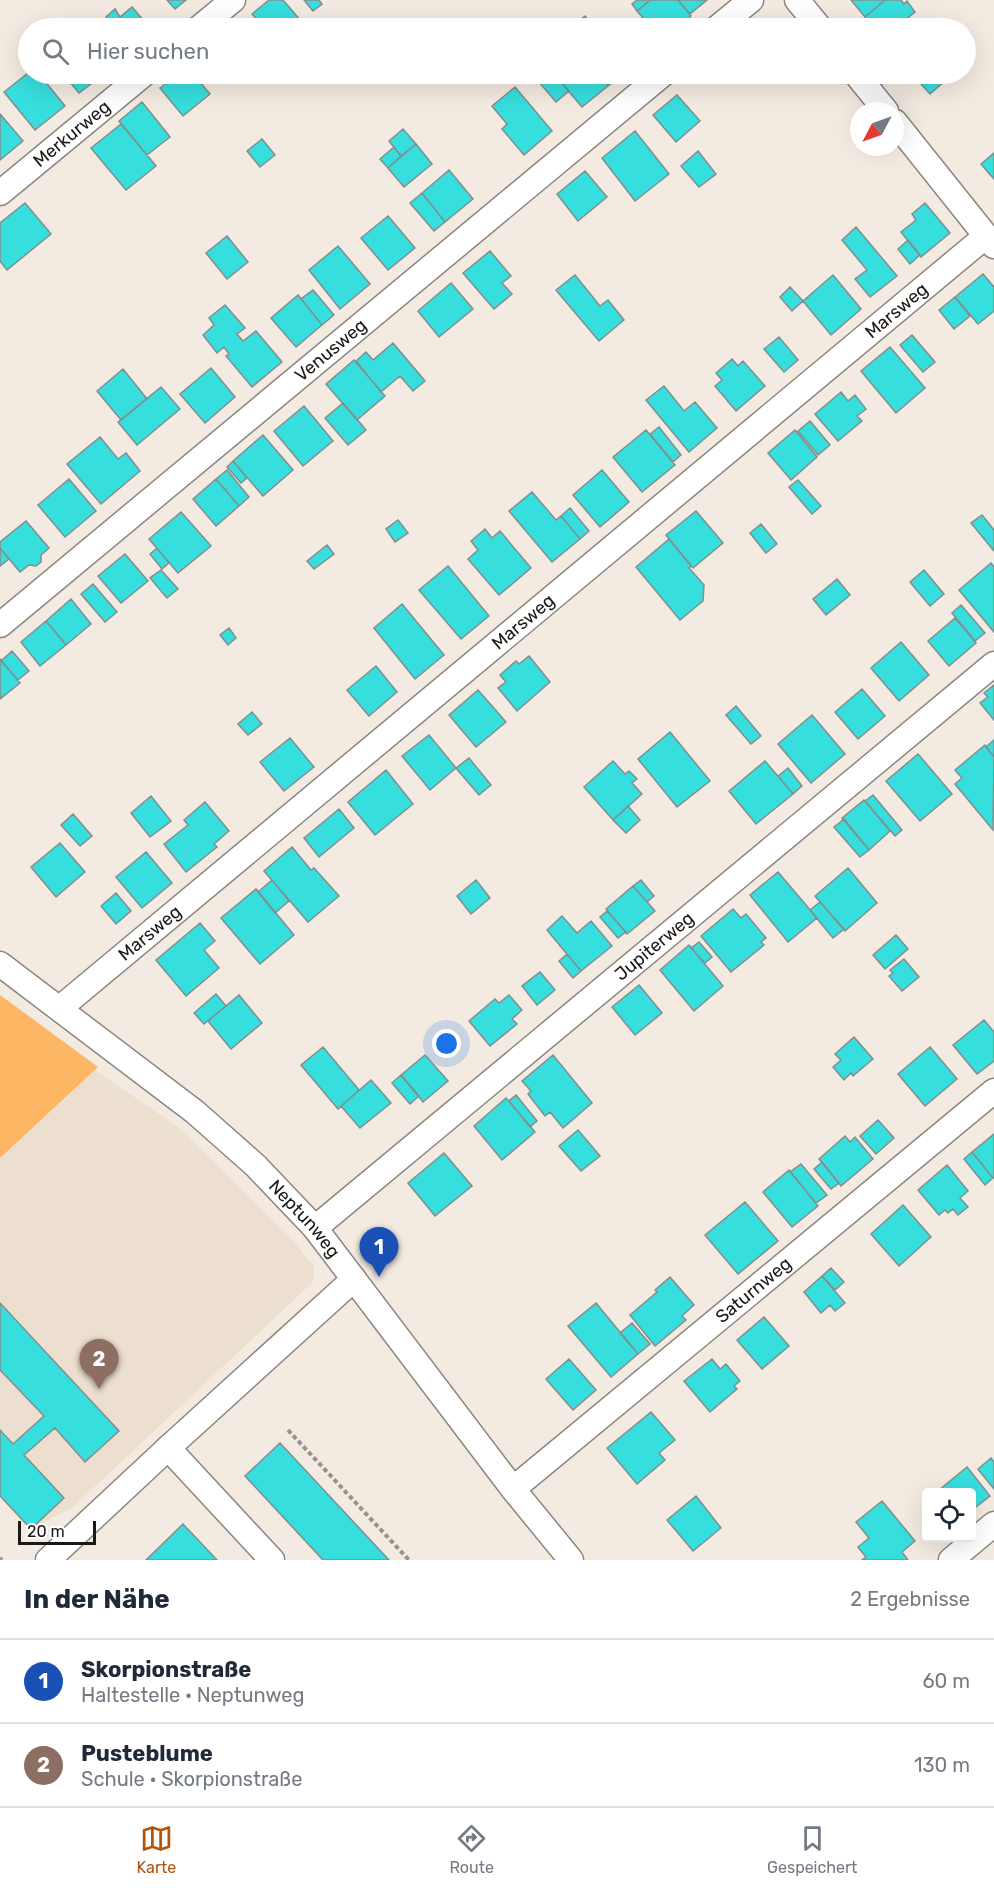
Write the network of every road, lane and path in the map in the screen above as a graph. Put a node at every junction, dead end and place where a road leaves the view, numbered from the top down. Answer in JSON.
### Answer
{"nodes":[{"id":1,"x":233,"y":0,"type":"edge"},
{"id":2,"x":751,"y":0,"type":"edge"},
{"id":3,"x":797,"y":0,"type":"edge"},
{"id":4,"x":211,"y":18,"type":"edge"},
{"id":5,"x":729,"y":18,"type":"edge"},
{"id":6,"x":812,"y":18,"type":"edge"},
{"id":7,"x":132,"y":84,"type":"edge"},
{"id":8,"x":651,"y":84,"type":"edge"},
{"id":9,"x":864,"y":84,"type":"edge"},
{"id":10,"x":879,"y":102,"type":"edge"},
{"id":11,"x":904,"y":133,"type":"edge"},
{"id":12,"x":0,"y":193,"type":"edge"},
{"id":13,"x":992,"y":242,"type":"edge"},
{"id":14,"x":0,"y":626,"type":"edge"},
{"id":15,"x":994,"y":664,"type":"edge"},
{"id":16,"x":0,"y":964,"type":"edge"},
{"id":17,"x":60,"y":1008,"type":"junction"},
{"id":18,"x":994,"y":1091,"type":"edge"},
{"id":19,"x":315,"y":1228,"type":"junction"},
{"id":20,"x":354,"y":1279,"type":"junction"},
{"id":21,"x":288,"y":1430,"type":"dead end"},
{"id":22,"x":168,"y":1448,"type":"junction"},
{"id":23,"x":513,"y":1489,"type":"junction"},
{"id":24,"x":994,"y":1524,"type":"edge"},
{"id":25,"x":48,"y":1560,"type":"edge"},
{"id":26,"x":272,"y":1560,"type":"edge"},
{"id":27,"x":409,"y":1560,"type":"edge"},
{"id":28,"x":571,"y":1560,"type":"edge"},
{"id":29,"x":951,"y":1560,"type":"edge"}],
"edges":[{"from":1,"to":4,"type":"street"},
{"from":2,"to":5,"type":"street"},
{"from":3,"to":6,"type":"street"},
{"from":7,"to":12,"type":"street","name":"Merkurweg"},
{"from":8,"to":14,"type":"street","name":"Venusweg"},
{"from":9,"to":10,"type":"street"},
{"from":11,"to":13,"type":"street"},
{"from":13,"to":17,"type":"street","name":"Marsweg"},
{"from":15,"to":19,"type":"street","name":"Jupiterweg"},
{"from":16,"to":17,"type":"street","name":"Neptunweg"},
{"from":17,"to":19,"type":"street","name":"Neptunweg"},
{"from":18,"to":23,"type":"street","name":"Saturnweg"},
{"from":19,"to":20,"type":"street","name":"Neptunweg"},
{"from":20,"to":22,"type":"street"},
{"from":20,"to":23,"type":"street","name":"Neptunweg"},
{"from":21,"to":27,"type":"path"},
{"from":22,"to":25,"type":"street"},
{"from":22,"to":26,"type":"street"},
{"from":23,"to":28,"type":"street","name":"Neptunweg"},
{"from":24,"to":29,"type":"street"}]}
